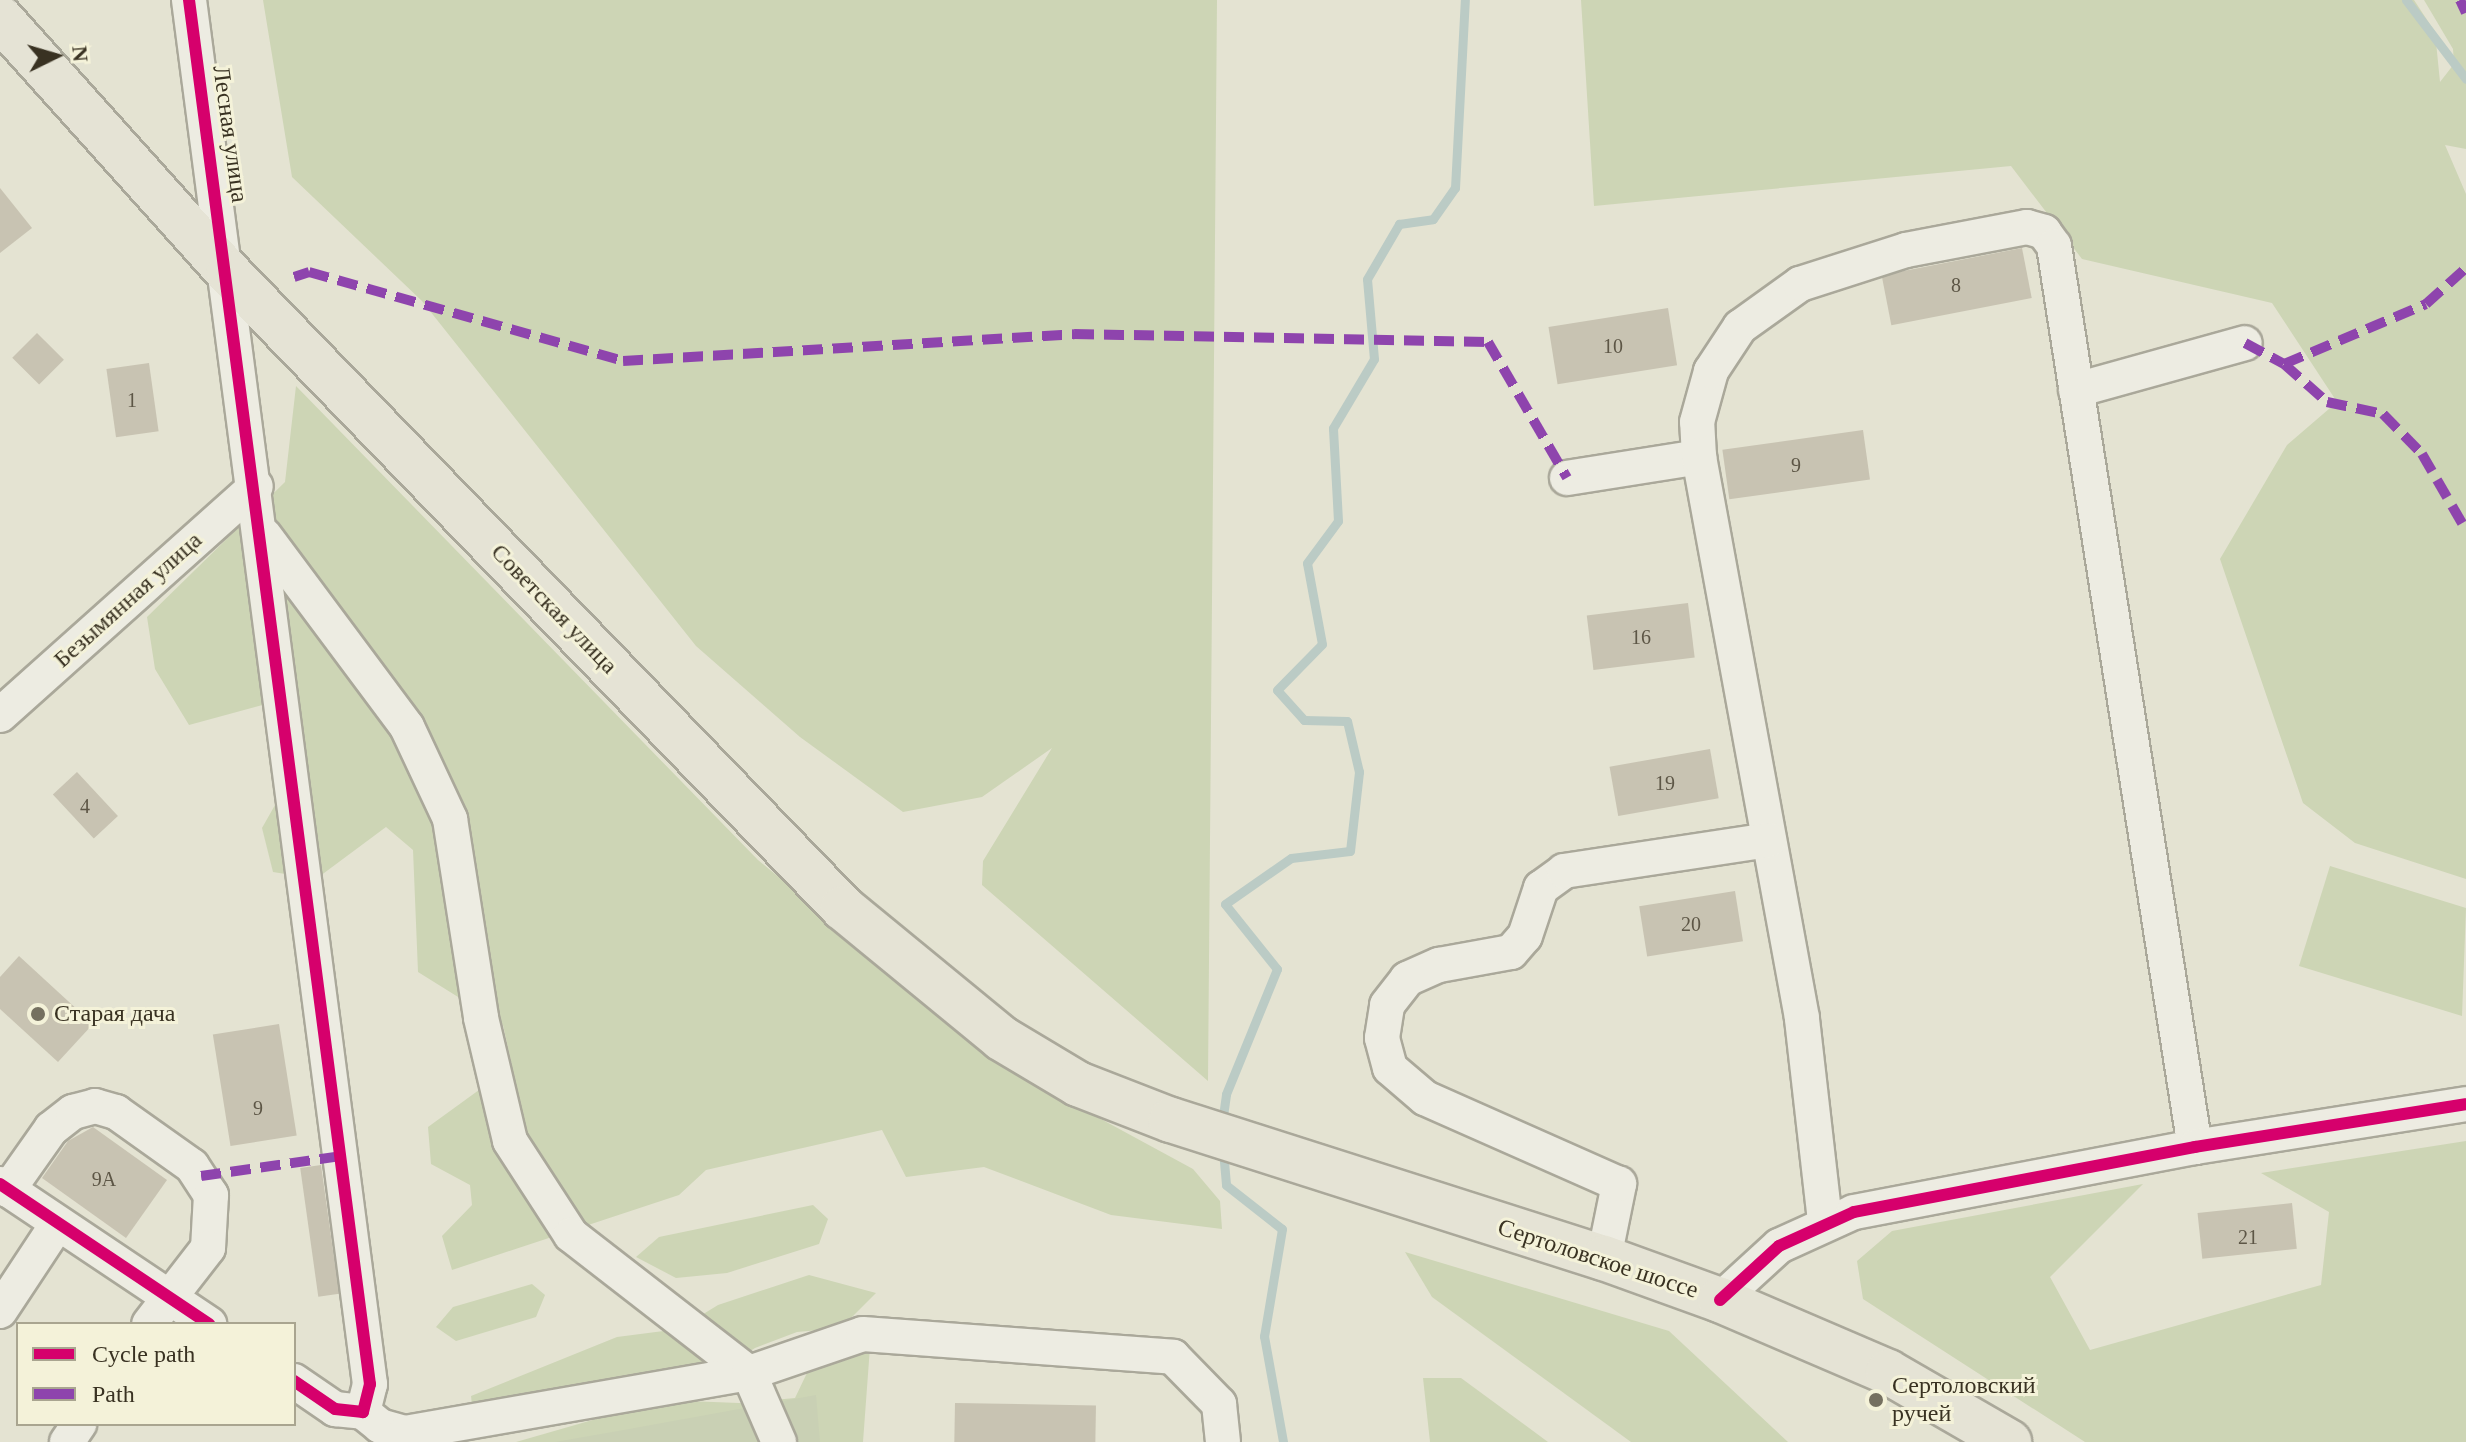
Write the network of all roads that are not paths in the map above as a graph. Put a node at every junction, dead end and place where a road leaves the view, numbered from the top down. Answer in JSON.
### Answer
{"nodes":[{"id":1,"x":189,"y":0,"type":"edge"},
{"id":2,"x":0,"y":18,"type":"edge"},
{"id":3,"x":229,"y":273,"type":"junction"},
{"id":4,"x":2245,"y":343,"type":"dead end"},
{"id":5,"x":2076,"y":390,"type":"junction"},
{"id":6,"x":1699,"y":457,"type":"junction"},
{"id":7,"x":1567,"y":478,"type":"dead end"},
{"id":8,"x":256,"y":486,"type":"junction"},
{"id":9,"x":262,"y":531,"type":"junction"},
{"id":10,"x":0,"y":715,"type":"edge"},
{"id":11,"x":1769,"y":840,"type":"junction"},
{"id":12,"x":2466,"y":1104,"type":"edge"},
{"id":13,"x":2195,"y":1147,"type":"junction"},
{"id":14,"x":1301,"y":1164,"type":"joint"},
{"id":15,"x":4,"y":1187,"type":"edge"},
{"id":16,"x":1825,"y":1221,"type":"junction"},
{"id":17,"x":58,"y":1223,"type":"junction"},
{"id":18,"x":1604,"y":1258,"type":"junction"},
{"id":19,"x":1720,"y":1300,"type":"junction"},
{"id":20,"x":0,"y":1311,"type":"edge"},
{"id":21,"x":160,"y":1312,"type":"edge"},
{"id":22,"x":201,"y":1322,"type":"edge"},
{"id":23,"x":749,"y":1373,"type":"junction"},
{"id":24,"x":296,"y":1382,"type":"edge"},
{"id":25,"x":363,"y":1412,"type":"junction"},
{"id":26,"x":779,"y":1442,"type":"edge"},
{"id":27,"x":1223,"y":1442,"type":"edge"},
{"id":28,"x":2009,"y":1442,"type":"edge"}],
"edges":[{"from":1,"to":3,"type":"street","name":"Лесная улица"},
{"from":2,"to":3,"type":"main road","name":"Советская улица"},
{"from":3,"to":8,"type":"street","name":"Лесная улица"},
{"from":3,"to":14,"type":"main road","name":"Советская улица"},
{"from":4,"to":5,"type":"street"},
{"from":5,"to":6,"type":"street"},
{"from":5,"to":13,"type":"street"},
{"from":6,"to":7,"type":"street"},
{"from":6,"to":11,"type":"street"},
{"from":8,"to":9,"type":"street","name":"Лесная улица"},
{"from":8,"to":10,"type":"street","name":"Безымянная улица"},
{"from":9,"to":23,"type":"street"},
{"from":9,"to":25,"type":"street","name":"Лесная улица"},
{"from":11,"to":16,"type":"street"},
{"from":11,"to":18,"type":"street"},
{"from":12,"to":13,"type":"street"},
{"from":13,"to":16,"type":"street"},
{"from":14,"to":18,"type":"main road","name":"Сертоловское шоссе"},
{"from":15,"to":17,"type":"street"},
{"from":15,"to":21,"type":"street"},
{"from":16,"to":19,"type":"street"},
{"from":17,"to":20,"type":"street"},
{"from":17,"to":21,"type":"street"},
{"from":18,"to":19,"type":"main road","name":"Сертоловское шоссе"},
{"from":19,"to":28,"type":"main road","name":"Сертоловское шоссе"},
{"from":21,"to":22,"type":"street"},
{"from":23,"to":25,"type":"street"},
{"from":23,"to":26,"type":"street"},
{"from":23,"to":27,"type":"street"},
{"from":24,"to":25,"type":"street"}]}
